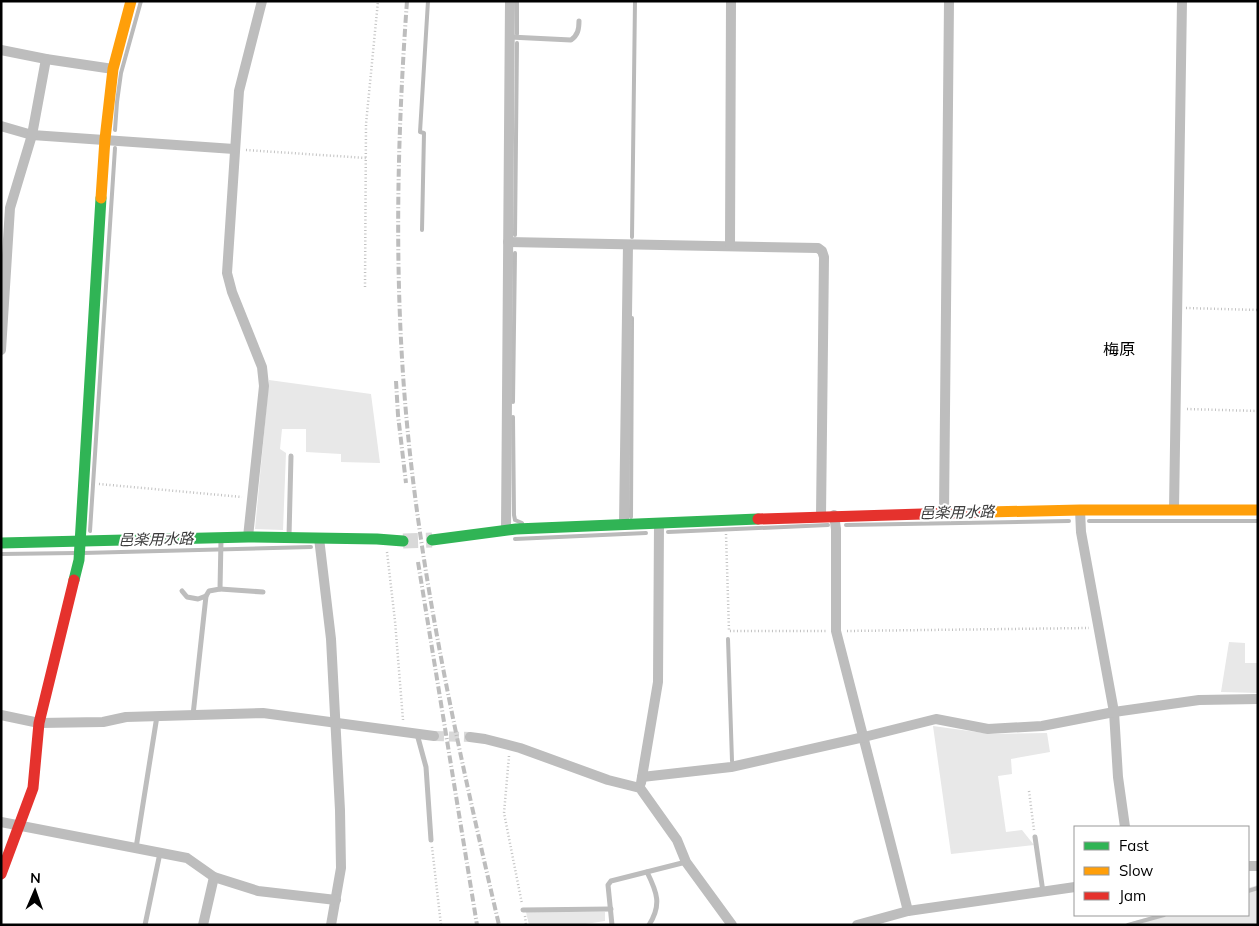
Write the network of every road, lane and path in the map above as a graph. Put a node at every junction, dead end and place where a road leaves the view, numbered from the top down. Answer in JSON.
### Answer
{"nodes":[{"id":1,"x":131,"y":1,"type":"edge"},
{"id":2,"x":262,"y":1,"type":"edge"},
{"id":3,"x":378,"y":1,"type":"edge"},
{"id":4,"x":510,"y":1,"type":"edge"},
{"id":5,"x":731,"y":1,"type":"edge"},
{"id":6,"x":949,"y":1,"type":"edge"},
{"id":7,"x":1182,"y":1,"type":"edge"},
{"id":8,"x":579,"y":21,"type":"dead end"},
{"id":9,"x":510,"y":37,"type":"junction"},
{"id":10,"x":1,"y":50,"type":"edge"},
{"id":11,"x":46,"y":59,"type":"junction"},
{"id":12,"x":112,"y":69,"type":"junction"},
{"id":13,"x":1,"y":126,"type":"edge"},
{"id":14,"x":32,"y":135,"type":"junction"},
{"id":15,"x":105,"y":139,"type":"junction"},
{"id":16,"x":234,"y":149,"type":"junction"},
{"id":17,"x":366,"y":158,"type":"junction"},
{"id":18,"x":508,"y":242,"type":"junction"},
{"id":19,"x":628,"y":245,"type":"junction"},
{"id":20,"x":730,"y":246,"type":"junction"},
{"id":21,"x":365,"y":286,"type":"dead end"},
{"id":22,"x":1177,"y":308,"type":"junction"},
{"id":23,"x":1258,"y":310,"type":"edge"},
{"id":24,"x":1,"y":350,"type":"edge"},
{"id":25,"x":1176,"y":409,"type":"junction"},
{"id":26,"x":1258,"y":411,"type":"edge"},
{"id":27,"x":292,"y":456,"type":"dead end"},
{"id":28,"x":99,"y":484,"type":"dead end"},
{"id":29,"x":251,"y":498,"type":"junction"},
{"id":30,"x":1080,"y":510,"type":"junction"},
{"id":31,"x":1174,"y":510,"type":"junction"},
{"id":32,"x":1258,"y":510,"type":"edge"},
{"id":33,"x":944,"y":514,"type":"junction"},
{"id":34,"x":834,"y":515,"type":"junction"},
{"id":35,"x":821,"y":516,"type":"junction"},
{"id":36,"x":659,"y":523,"type":"junction"},
{"id":37,"x":624,"y":524,"type":"junction"},
{"id":38,"x":506,"y":530,"type":"junction"},
{"id":39,"x":726,"y":534,"type":"dead end"},
{"id":40,"x":248,"y":537,"type":"junction"},
{"id":41,"x":289,"y":537,"type":"junction"},
{"id":42,"x":221,"y":538,"type":"junction"},
{"id":43,"x":319,"y":538,"type":"junction"},
{"id":44,"x":386,"y":539,"type":"junction"},
{"id":45,"x":432,"y":540,"type":"tunnel mouth"},
{"id":46,"x":404,"y":541,"type":"tunnel mouth"},
{"id":47,"x":82,"y":542,"type":"junction"},
{"id":48,"x":1,"y":543,"type":"edge"},
{"id":49,"x":220,"y":588,"type":"junction"},
{"id":50,"x":182,"y":591,"type":"dead end"},
{"id":51,"x":262,"y":592,"type":"dead end"},
{"id":52,"x":206,"y":596,"type":"junction"},
{"id":53,"x":1098,"y":628,"type":"junction"},
{"id":54,"x":836,"y":631,"type":"junction"},
{"id":55,"x":1258,"y":700,"type":"edge"},
{"id":56,"x":1114,"y":712,"type":"junction"},
{"id":57,"x":1,"y":715,"type":"edge"},
{"id":58,"x":193,"y":715,"type":"junction"},
{"id":59,"x":157,"y":716,"type":"junction"},
{"id":60,"x":336,"y":722,"type":"junction"},
{"id":61,"x":39,"y":723,"type":"junction"},
{"id":62,"x":404,"y":732,"type":"junction"},
{"id":63,"x":417,"y":734,"type":"junction"},
{"id":64,"x":434,"y":736,"type":"tunnel mouth"},
{"id":65,"x":470,"y":737,"type":"tunnel mouth"},
{"id":66,"x":864,"y":737,"type":"junction"},
{"id":67,"x":511,"y":746,"type":"junction"},
{"id":68,"x":642,"y":777,"type":"junction"},
{"id":69,"x":640,"y":788,"type":"junction"},
{"id":70,"x":1029,"y":791,"type":"dead end"},
{"id":71,"x":1,"y":822,"type":"edge"},
{"id":72,"x":19,"y":825,"type":"junction"},
{"id":73,"x":1126,"y":826,"type":"edge"},
{"id":74,"x":1035,"y":837,"type":"joint"},
{"id":75,"x":431,"y":840,"type":"joint"},
{"id":76,"x":136,"y":848,"type":"junction"},
{"id":77,"x":160,"y":853,"type":"junction"},
{"id":78,"x":686,"y":862,"type":"junction"},
{"id":79,"x":647,"y":872,"type":"junction"},
{"id":80,"x":1,"y":874,"type":"edge"},
{"id":81,"x":214,"y":877,"type":"junction"},
{"id":82,"x":1074,"y":887,"type":"edge"},
{"id":83,"x":1043,"y":892,"type":"junction"},
{"id":84,"x":336,"y":900,"type":"junction"},
{"id":85,"x":611,"y":909,"type":"junction"},
{"id":86,"x":523,"y":910,"type":"junction"},
{"id":87,"x":908,"y":911,"type":"junction"},
{"id":88,"x":646,"y":924,"type":"edge"},
{"id":89,"x":145,"y":925,"type":"edge"},
{"id":90,"x":203,"y":925,"type":"edge"},
{"id":91,"x":331,"y":925,"type":"edge"},
{"id":92,"x":441,"y":925,"type":"edge"},
{"id":93,"x":526,"y":925,"type":"edge"},
{"id":94,"x":612,"y":925,"type":"edge"},
{"id":95,"x":732,"y":925,"type":"edge"},
{"id":96,"x":857,"y":925,"type":"edge"}],
"edges":[{"from":1,"to":12,"type":"street"},
{"from":2,"to":16,"type":"street"},
{"from":3,"to":17,"type":"path"},
{"from":4,"to":9,"type":"street"},
{"from":5,"to":20,"type":"street"},
{"from":6,"to":33,"type":"street"},
{"from":7,"to":22,"type":"street"},
{"from":8,"to":9,"type":"lane"},
{"from":9,"to":18,"type":"street"},
{"from":10,"to":11,"type":"street"},
{"from":11,"to":12,"type":"street"},
{"from":11,"to":14,"type":"street"},
{"from":12,"to":15,"type":"street"},
{"from":13,"to":14,"type":"street"},
{"from":14,"to":15,"type":"street"},
{"from":14,"to":24,"type":"street"},
{"from":15,"to":16,"type":"street"},
{"from":15,"to":47,"type":"street"},
{"from":16,"to":17,"type":"path"},
{"from":16,"to":29,"type":"street"},
{"from":17,"to":21,"type":"path"},
{"from":18,"to":19,"type":"street"},
{"from":18,"to":38,"type":"street"},
{"from":19,"to":20,"type":"street"},
{"from":19,"to":37,"type":"street"},
{"from":20,"to":35,"type":"street"},
{"from":22,"to":23,"type":"path"},
{"from":22,"to":25,"type":"street"},
{"from":25,"to":26,"type":"path"},
{"from":25,"to":31,"type":"street"},
{"from":27,"to":41,"type":"lane"},
{"from":28,"to":29,"type":"path"},
{"from":29,"to":40,"type":"street"},
{"from":30,"to":31,"type":"street"},
{"from":30,"to":33,"type":"street"},
{"from":30,"to":53,"type":"street"},
{"from":31,"to":32,"type":"street"},
{"from":33,"to":34,"type":"street"},
{"from":34,"to":35,"type":"street"},
{"from":34,"to":54,"type":"street"},
{"from":35,"to":36,"type":"street"},
{"from":36,"to":37,"type":"street"},
{"from":36,"to":68,"type":"street"},
{"from":37,"to":38,"type":"street"},
{"from":38,"to":45,"type":"street"},
{"from":39,"to":54,"type":"path"},
{"from":40,"to":41,"type":"street"},
{"from":40,"to":42,"type":"street"},
{"from":41,"to":43,"type":"street"},
{"from":42,"to":47,"type":"street"},
{"from":42,"to":49,"type":"lane"},
{"from":43,"to":44,"type":"street"},
{"from":43,"to":60,"type":"street"},
{"from":44,"to":46,"type":"street"},
{"from":44,"to":62,"type":"path"},
{"from":47,"to":48,"type":"street"},
{"from":47,"to":61,"type":"street"},
{"from":49,"to":51,"type":"lane"},
{"from":49,"to":52,"type":"lane"},
{"from":50,"to":52,"type":"lane"},
{"from":52,"to":58,"type":"lane"},
{"from":53,"to":54,"type":"path"},
{"from":53,"to":56,"type":"street"},
{"from":54,"to":66,"type":"street"},
{"from":55,"to":56,"type":"street"},
{"from":56,"to":66,"type":"street"},
{"from":56,"to":73,"type":"street"},
{"from":57,"to":61,"type":"street"},
{"from":58,"to":59,"type":"street"},
{"from":58,"to":60,"type":"street"},
{"from":59,"to":61,"type":"street"},
{"from":59,"to":76,"type":"lane"},
{"from":60,"to":62,"type":"street"},
{"from":60,"to":84,"type":"street"},
{"from":61,"to":72,"type":"street"},
{"from":62,"to":63,"type":"street"},
{"from":63,"to":64,"type":"street"},
{"from":63,"to":75,"type":"lane"},
{"from":65,"to":67,"type":"street"},
{"from":66,"to":68,"type":"street"},
{"from":66,"to":87,"type":"street"},
{"from":67,"to":69,"type":"street"},
{"from":67,"to":86,"type":"path"},
{"from":68,"to":69,"type":"street"},
{"from":69,"to":78,"type":"street"},
{"from":70,"to":74,"type":"path"},
{"from":71,"to":72,"type":"street"},
{"from":72,"to":76,"type":"street"},
{"from":72,"to":80,"type":"street"},
{"from":74,"to":83,"type":"lane"},
{"from":75,"to":92,"type":"path"},
{"from":76,"to":77,"type":"street"},
{"from":77,"to":81,"type":"street"},
{"from":77,"to":89,"type":"lane"},
{"from":78,"to":79,"type":"lane"},
{"from":78,"to":95,"type":"street"},
{"from":79,"to":85,"type":"lane"},
{"from":79,"to":88,"type":"lane"},
{"from":81,"to":84,"type":"street"},
{"from":81,"to":90,"type":"street"},
{"from":82,"to":83,"type":"street"},
{"from":83,"to":87,"type":"street"},
{"from":84,"to":91,"type":"street"},
{"from":85,"to":86,"type":"lane"},
{"from":85,"to":94,"type":"lane"},
{"from":86,"to":93,"type":"path"},
{"from":87,"to":96,"type":"street"}]}
